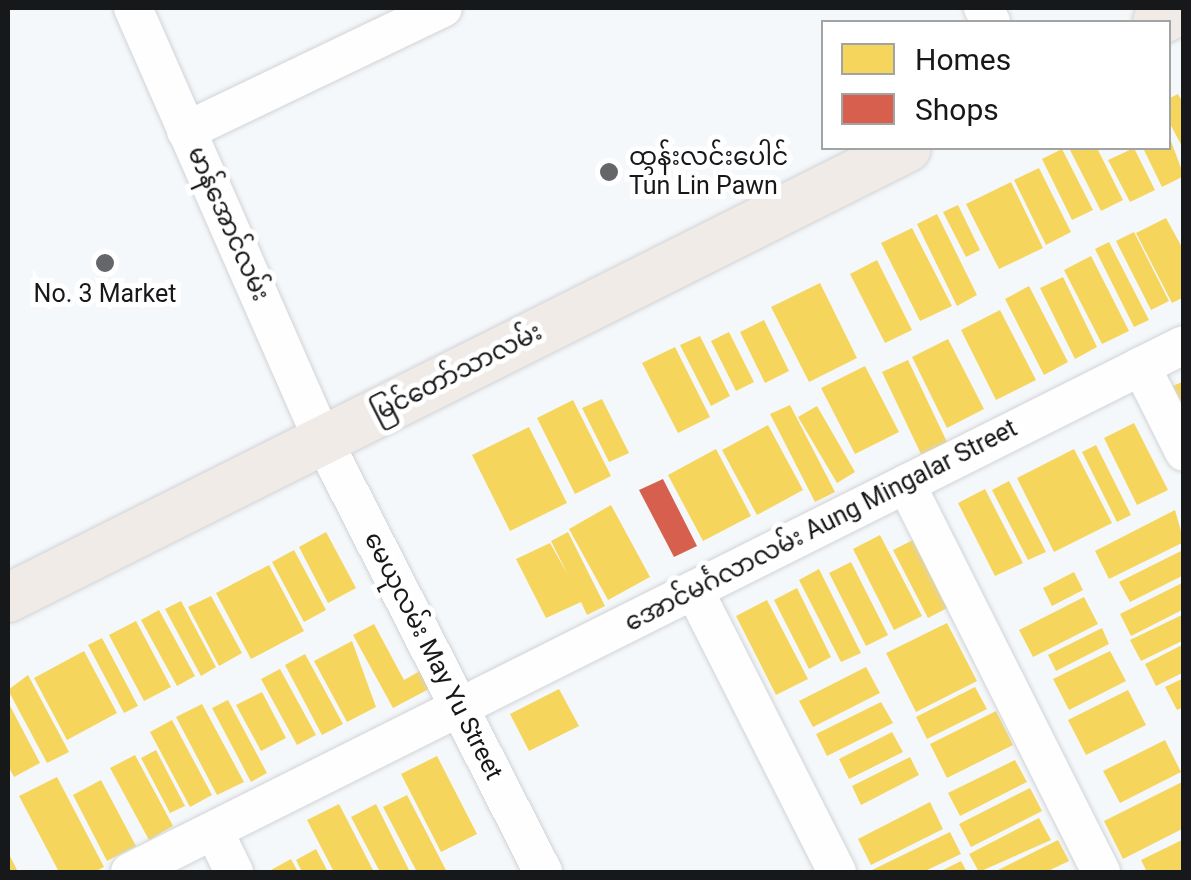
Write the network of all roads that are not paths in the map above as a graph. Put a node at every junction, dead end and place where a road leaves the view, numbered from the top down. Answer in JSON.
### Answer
{"nodes":[{"id":1,"x":133,"y":8,"type":"edge"},
{"id":2,"x":1184,"y":9,"type":"edge"},
{"id":3,"x":430,"y":10,"type":"edge"},
{"id":4,"x":1161,"y":20,"type":"edge"},
{"id":5,"x":186,"y":131,"type":"junction"},
{"id":6,"x":903,"y":150,"type":"edge"},
{"id":7,"x":1184,"y":345,"type":"edge"},
{"id":8,"x":1141,"y":366,"type":"junction"},
{"id":9,"x":323,"y":440,"type":"junction"},
{"id":10,"x":1184,"y":452,"type":"edge"},
{"id":11,"x":906,"y":484,"type":"junction"},
{"id":12,"x":694,"y":590,"type":"junction"},
{"id":13,"x":8,"y":598,"type":"edge"},
{"id":14,"x":459,"y":708,"type":"junction"},
{"id":15,"x":214,"y":831,"type":"junction"},
{"id":16,"x":130,"y":872,"type":"edge"},
{"id":17,"x":234,"y":872,"type":"edge"},
{"id":18,"x":542,"y":872,"type":"edge"},
{"id":19,"x":837,"y":872,"type":"edge"},
{"id":20,"x":1101,"y":872,"type":"edge"}],
"edges":[{"from":1,"to":5,"type":"street","name":"မာန်အောင်လမ်း"},
{"from":2,"to":4,"type":"main road"},
{"from":3,"to":5,"type":"street"},
{"from":5,"to":9,"type":"street","name":"မာန်အောင်လမ်း"},
{"from":6,"to":9,"type":"main road","name":"မြင်တော်သာလမ်း"},
{"from":7,"to":8,"type":"street","name":"အောင်မင်္ဂလာလမ်း Aung Mingalar Street"},
{"from":8,"to":10,"type":"street"},
{"from":8,"to":11,"type":"street","name":"အောင်မင်္ဂလာလမ်း Aung Mingalar Street"},
{"from":9,"to":13,"type":"main road","name":"မြင်တော်သာလမ်း"},
{"from":9,"to":14,"type":"street","name":"မေယုလမ်း May Yu Street"},
{"from":11,"to":12,"type":"street","name":"အောင်မင်္ဂလာလမ်း Aung Mingalar Street"},
{"from":11,"to":20,"type":"street"},
{"from":12,"to":14,"type":"street","name":"အောင်မင်္ဂလာလမ်း Aung Mingalar Street"},
{"from":12,"to":19,"type":"street"},
{"from":14,"to":15,"type":"street","name":"အောင်မင်္ဂလာလမ်း Aung Mingalar Street"},
{"from":14,"to":18,"type":"street","name":"မေယုလမ်း May Yu Street"},
{"from":15,"to":16,"type":"street","name":"အောင်မင်္ဂလာလမ်း Aung Mingalar Street"},
{"from":15,"to":17,"type":"street"}]}
